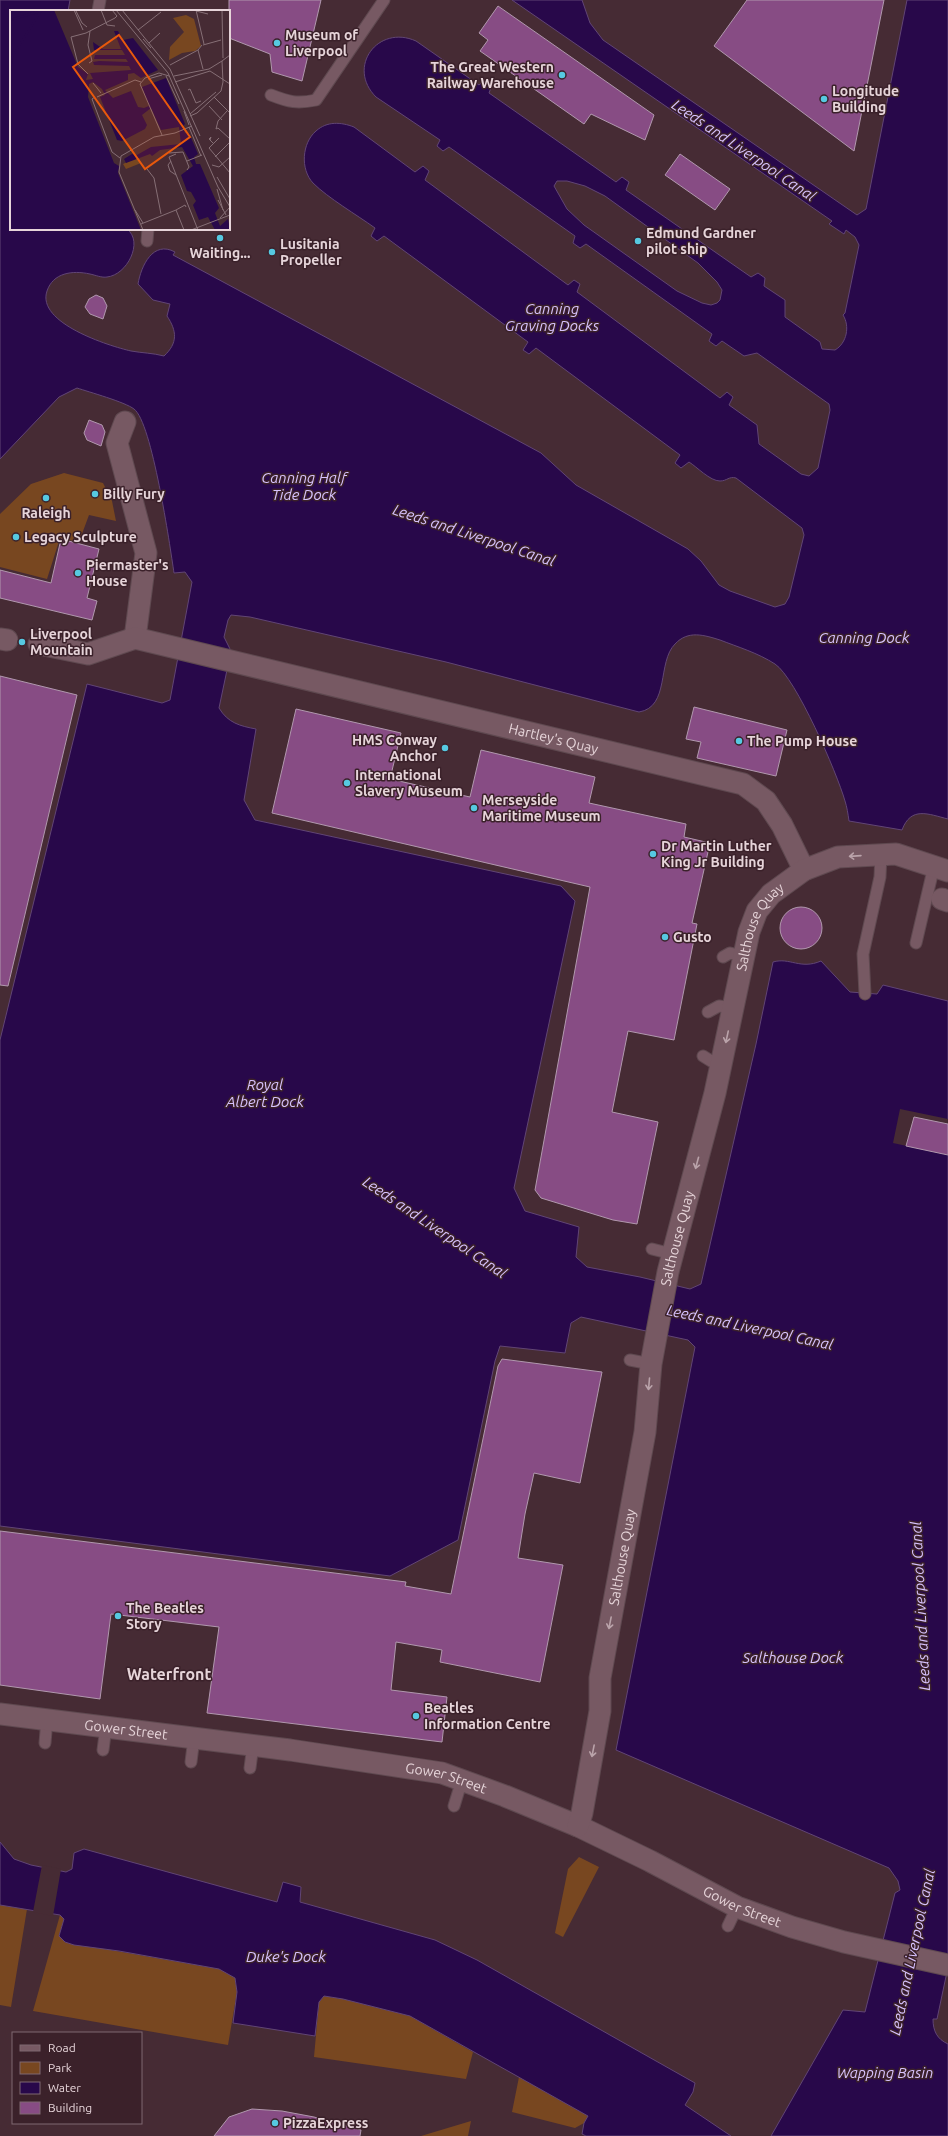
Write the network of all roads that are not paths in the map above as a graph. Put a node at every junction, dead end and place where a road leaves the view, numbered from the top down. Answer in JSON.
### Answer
{"nodes":[{"id":1,"x":100,"y":0,"type":"edge"},
{"id":2,"x":384,"y":0,"type":"edge"},
{"id":3,"x":98,"y":10,"type":"edge"},
{"id":4,"x":271,"y":96,"type":"dead end"},
{"id":5,"x":148,"y":230,"type":"edge"},
{"id":6,"x":147,"y":242,"type":"dead end"},
{"id":7,"x":125,"y":422,"type":"dead end"},
{"id":8,"x":142,"y":640,"type":"junction"},
{"id":9,"x":39,"y":644,"type":"dead end"},
{"id":10,"x":881,"y":854,"type":"junction"},
{"id":11,"x":941,"y":868,"type":"edge"},
{"id":12,"x":804,"y":870,"type":"junction"},
{"id":13,"x":916,"y":943,"type":"dead end"},
{"id":14,"x":865,"y":994,"type":"dead end"},
{"id":15,"x":722,"y":1004,"type":"junction"},
{"id":16,"x":708,"y":1012,"type":"dead end"},
{"id":17,"x":652,"y":1249,"type":"dead end"},
{"id":18,"x":670,"y":1263,"type":"junction"},
{"id":19,"x":653,"y":1355,"type":"junction"},
{"id":20,"x":630,"y":1360,"type":"dead end"},
{"id":21,"x":0,"y":1714,"type":"edge"},
{"id":22,"x":47,"y":1719,"type":"junction"},
{"id":23,"x":106,"y":1727,"type":"junction"},
{"id":24,"x":194,"y":1738,"type":"junction"},
{"id":25,"x":45,"y":1743,"type":"dead end"},
{"id":26,"x":253,"y":1745,"type":"junction"},
{"id":27,"x":103,"y":1750,"type":"dead end"},
{"id":28,"x":192,"y":1762,"type":"dead end"},
{"id":29,"x":250,"y":1768,"type":"dead end"},
{"id":30,"x":462,"y":1780,"type":"junction"},
{"id":31,"x":454,"y":1806,"type":"dead end"},
{"id":32,"x":578,"y":1826,"type":"junction"},
{"id":33,"x":737,"y":1907,"type":"junction"},
{"id":34,"x":728,"y":1926,"type":"dead end"},
{"id":35,"x":948,"y":1965,"type":"edge"}],
"edges":[{"from":1,"to":3,"type":"lane"},
{"from":2,"to":4,"type":"lane"},
{"from":5,"to":6,"type":"lane"},
{"from":7,"to":8,"type":"street"},
{"from":8,"to":9,"type":"street"},
{"from":8,"to":12,"type":"street","name":"Hartley's Quay"},
{"from":10,"to":11,"type":"street","name":"Salthouse Quay"},
{"from":10,"to":12,"type":"street","name":"Salthouse Quay","one_way":true},
{"from":10,"to":14,"type":"lane"},
{"from":11,"to":13,"type":"lane"},
{"from":12,"to":15,"type":"street","name":"Salthouse Quay"},
{"from":15,"to":16,"type":"lane"},
{"from":15,"to":18,"type":"street","name":"Salthouse Quay","one_way":true},
{"from":17,"to":18,"type":"lane"},
{"from":18,"to":19,"type":"street","name":"Salthouse Quay"},
{"from":19,"to":20,"type":"lane"},
{"from":19,"to":32,"type":"street","name":"Salthouse Quay","one_way":true},
{"from":21,"to":22,"type":"street","name":"Gower Street"},
{"from":22,"to":23,"type":"street","name":"Gower Street"},
{"from":22,"to":25,"type":"lane"},
{"from":23,"to":24,"type":"street","name":"Gower Street"},
{"from":23,"to":27,"type":"lane"},
{"from":24,"to":26,"type":"street","name":"Gower Street"},
{"from":24,"to":28,"type":"lane"},
{"from":26,"to":29,"type":"lane"},
{"from":26,"to":30,"type":"street","name":"Gower Street"},
{"from":30,"to":31,"type":"lane"},
{"from":30,"to":32,"type":"street","name":"Gower Street"},
{"from":32,"to":33,"type":"street","name":"Gower Street"},
{"from":33,"to":34,"type":"lane"},
{"from":33,"to":35,"type":"street","name":"Gower Street"}]}
